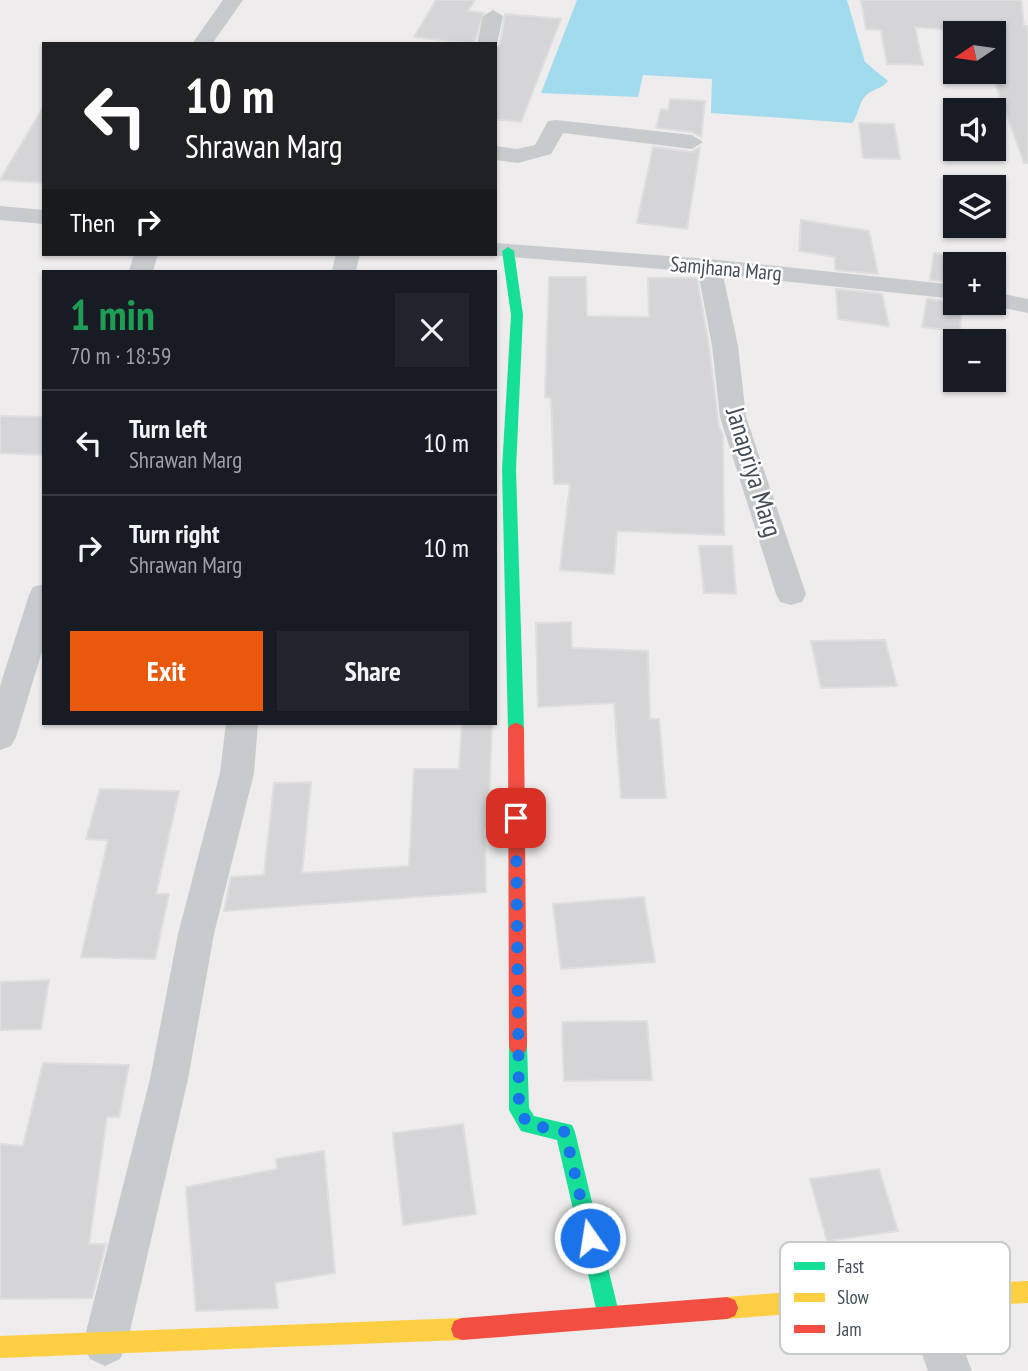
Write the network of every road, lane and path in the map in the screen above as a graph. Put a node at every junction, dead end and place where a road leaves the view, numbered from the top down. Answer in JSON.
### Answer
{"nodes":[{"id":1,"x":233,"y":0,"type":"edge"},
{"id":2,"x":493,"y":16,"type":"dead end"},
{"id":3,"x":203,"y":42,"type":"edge"},
{"id":4,"x":487,"y":42,"type":"edge"},
{"id":5,"x":692,"y":142,"type":"dead end"},
{"id":6,"x":497,"y":153,"type":"edge"},
{"id":7,"x":0,"y":213,"type":"edge"},
{"id":8,"x":42,"y":217,"type":"edge"},
{"id":9,"x":501,"y":250,"type":"edge"},
{"id":10,"x":709,"y":266,"type":"junction"},
{"id":11,"x":943,"y":291,"type":"edge"},
{"id":12,"x":1006,"y":301,"type":"edge"},
{"id":13,"x":1028,"y":306,"type":"edge"},
{"id":14,"x":791,"y":594,"type":"dead end"},
{"id":15,"x":42,"y":601,"type":"edge"},
{"id":16,"x":242,"y":725,"type":"edge"},
{"id":17,"x":0,"y":737,"type":"edge"},
{"id":18,"x":1028,"y":1292,"type":"edge"},
{"id":19,"x":1010,"y":1293,"type":"edge"},
{"id":20,"x":780,"y":1304,"type":"edge"},
{"id":21,"x":609,"y":1317,"type":"junction"},
{"id":22,"x":105,"y":1344,"type":"junction"},
{"id":23,"x":0,"y":1348,"type":"edge"},
{"id":24,"x":944,"y":1354,"type":"edge"},
{"id":25,"x":950,"y":1371,"type":"edge"}],
"edges":[{"from":1,"to":3,"type":"street"},
{"from":2,"to":4,"type":"street"},
{"from":5,"to":6,"type":"street"},
{"from":7,"to":8,"type":"street"},
{"from":9,"to":10,"type":"street","name":"Samjhana Marg"},
{"from":9,"to":21,"type":"street"},
{"from":10,"to":11,"type":"street","name":"Samjhana Marg"},
{"from":10,"to":14,"type":"street","name":"Janapriya Marg"},
{"from":12,"to":13,"type":"street"},
{"from":15,"to":17,"type":"street"},
{"from":16,"to":22,"type":"street"},
{"from":18,"to":19,"type":"street"},
{"from":20,"to":21,"type":"street"},
{"from":21,"to":22,"type":"street"},
{"from":22,"to":23,"type":"street"},
{"from":24,"to":25,"type":"street"}]}
